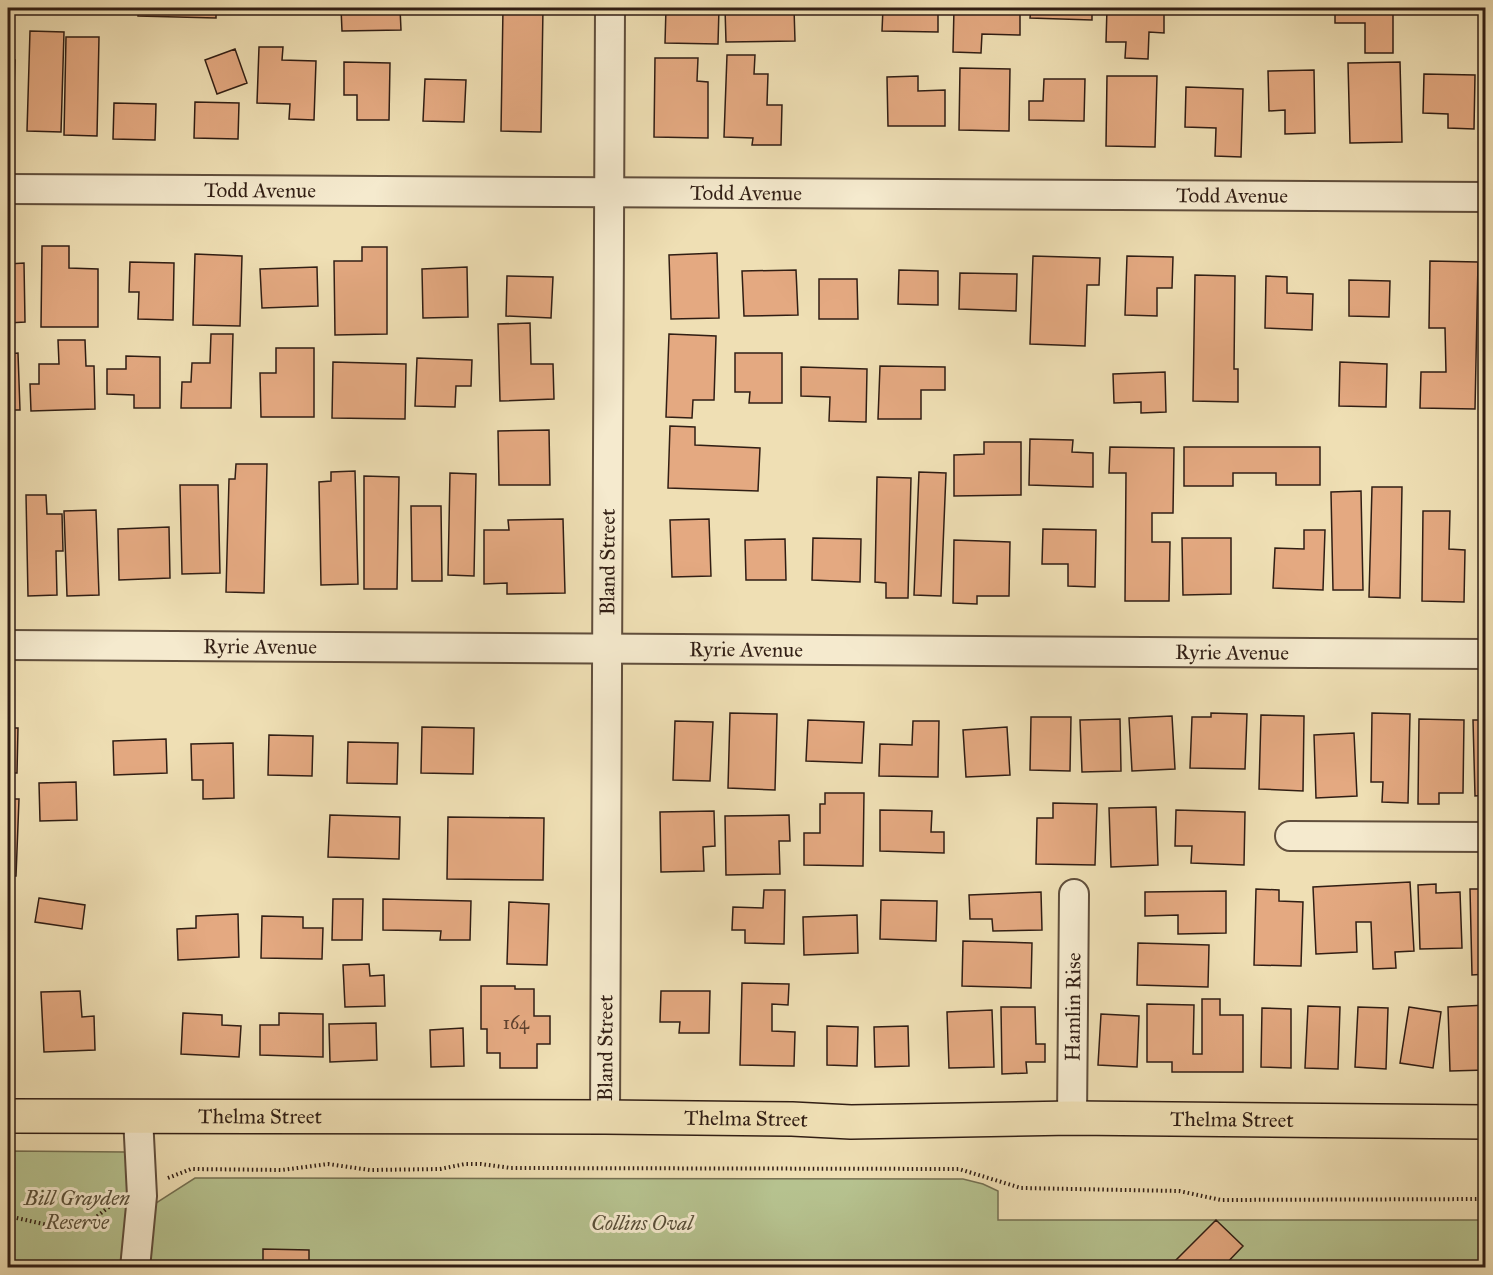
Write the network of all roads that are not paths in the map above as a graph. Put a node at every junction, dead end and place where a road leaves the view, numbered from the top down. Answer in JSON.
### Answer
{"nodes":[{"id":1,"x":610,"y":8,"type":"edge"},
{"id":2,"x":8,"y":189,"type":"edge"},
{"id":3,"x":610,"y":193,"type":"junction"},
{"id":4,"x":1485,"y":197,"type":"edge"},
{"id":5,"x":8,"y":645,"type":"edge"},
{"id":6,"x":608,"y":649,"type":"junction"},
{"id":7,"x":1485,"y":654,"type":"edge"},
{"id":8,"x":1290,"y":836,"type":"dead end"},
{"id":9,"x":1485,"y":837,"type":"edge"},
{"id":10,"x":1074,"y":894,"type":"dead end"},
{"id":11,"x":8,"y":1116,"type":"edge"},
{"id":12,"x":138,"y":1117,"type":"junction"},
{"id":13,"x":605,"y":1117,"type":"junction"},
{"id":14,"x":1072,"y":1118,"type":"junction"},
{"id":15,"x":1485,"y":1122,"type":"edge"},
{"id":16,"x":135,"y":1268,"type":"edge"}],
"edges":[{"from":1,"to":3,"type":"street","name":"Bland Street"},
{"from":2,"to":3,"type":"street","name":"Todd Avenue"},
{"from":3,"to":4,"type":"street","name":"Todd Avenue"},
{"from":3,"to":6,"type":"street","name":"Bland Street"},
{"from":5,"to":6,"type":"street","name":"Ryrie Avenue"},
{"from":6,"to":7,"type":"street","name":"Ryrie Avenue"},
{"from":6,"to":13,"type":"street","name":"Bland Street"},
{"from":8,"to":9,"type":"street"},
{"from":10,"to":14,"type":"street","name":"Hamlin Rise"},
{"from":11,"to":12,"type":"main road","name":"Thelma Street"},
{"from":12,"to":13,"type":"main road","name":"Thelma Street"},
{"from":12,"to":16,"type":"street"},
{"from":13,"to":14,"type":"main road","name":"Thelma Street"},
{"from":14,"to":15,"type":"main road","name":"Thelma Street"}]}
